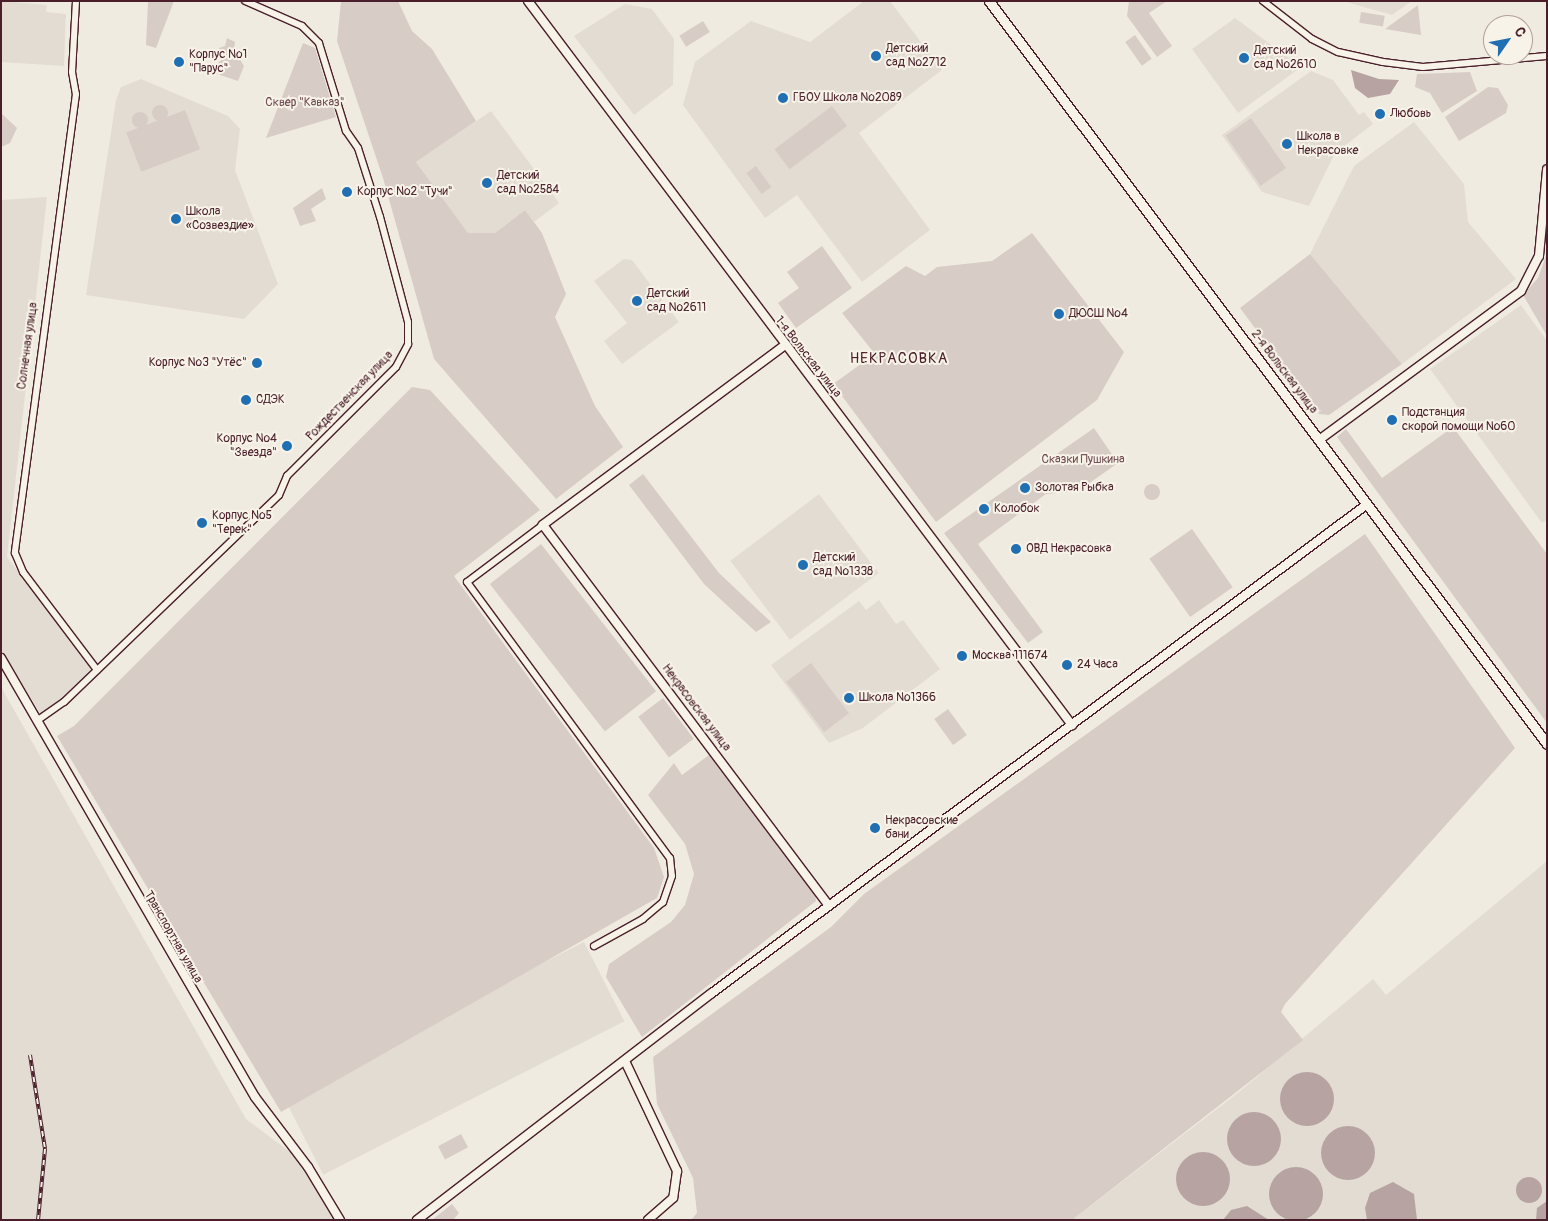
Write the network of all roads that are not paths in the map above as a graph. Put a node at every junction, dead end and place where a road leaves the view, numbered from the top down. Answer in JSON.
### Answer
{"nodes":[{"id":1,"x":76,"y":1,"type":"edge"},
{"id":2,"x":245,"y":1,"type":"edge"},
{"id":3,"x":528,"y":1,"type":"edge"},
{"id":4,"x":991,"y":1,"type":"edge"},
{"id":5,"x":1263,"y":1,"type":"edge"},
{"id":6,"x":1547,"y":56,"type":"edge"},
{"id":7,"x":1547,"y":169,"type":"edge"},
{"id":8,"x":785,"y":345,"type":"junction"},
{"id":9,"x":1319,"y":440,"type":"junction"},
{"id":10,"x":1366,"y":505,"type":"junction"},
{"id":11,"x":544,"y":525,"type":"junction"},
{"id":12,"x":1,"y":658,"type":"edge"},
{"id":13,"x":97,"y":670,"type":"junction"},
{"id":14,"x":38,"y":720,"type":"junction"},
{"id":15,"x":1072,"y":725,"type":"junction"},
{"id":16,"x":1547,"y":744,"type":"edge"},
{"id":17,"x":829,"y":906,"type":"junction"},
{"id":18,"x":594,"y":946,"type":"dead end"},
{"id":19,"x":625,"y":1061,"type":"junction"},
{"id":20,"x":340,"y":1220,"type":"edge"},
{"id":21,"x":417,"y":1220,"type":"edge"},
{"id":22,"x":648,"y":1220,"type":"edge"}],
"edges":[{"from":1,"to":13,"type":"street","name":"Солнечная улица"},
{"from":2,"to":13,"type":"street","name":"Рождественская улица"},
{"from":3,"to":8,"type":"street","name":"1-я Вольская улица"},
{"from":4,"to":9,"type":"main road","name":"2-я Вольская улица"},
{"from":5,"to":6,"type":"street"},
{"from":7,"to":9,"type":"street"},
{"from":8,"to":11,"type":"street"},
{"from":8,"to":15,"type":"street","name":"1-я Вольская улица"},
{"from":9,"to":10,"type":"main road","name":"2-я Вольская улица"},
{"from":10,"to":15,"type":"street"},
{"from":10,"to":16,"type":"main road","name":"2-я Вольская улица"},
{"from":11,"to":17,"type":"street","name":"Некрасовская улица"},
{"from":11,"to":18,"type":"street"},
{"from":12,"to":14,"type":"street","name":"Транспортная улица"},
{"from":13,"to":14,"type":"street","name":"Рождественская улица"},
{"from":14,"to":20,"type":"street","name":"Транспортная улица"},
{"from":15,"to":17,"type":"street"},
{"from":17,"to":19,"type":"street"},
{"from":19,"to":21,"type":"street"},
{"from":19,"to":22,"type":"street"}]}
